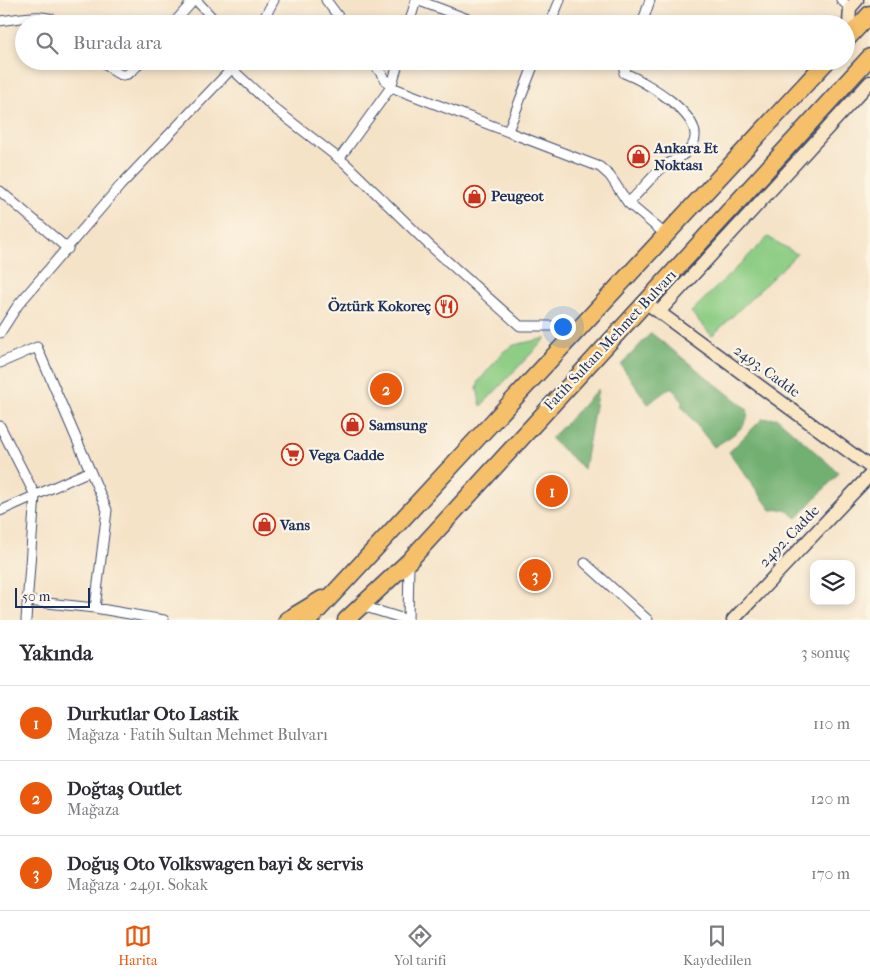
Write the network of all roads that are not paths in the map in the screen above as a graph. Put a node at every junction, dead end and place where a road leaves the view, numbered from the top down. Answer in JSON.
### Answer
{"nodes":[{"id":1,"x":195,"y":0,"type":"edge"},
{"id":2,"x":274,"y":0,"type":"edge"},
{"id":3,"x":326,"y":0,"type":"edge"},
{"id":4,"x":417,"y":0,"type":"edge"},
{"id":5,"x":560,"y":0,"type":"edge"},
{"id":6,"x":650,"y":0,"type":"edge"},
{"id":7,"x":870,"y":14,"type":"edge"},
{"id":8,"x":181,"y":15,"type":"edge"},
{"id":9,"x":209,"y":15,"type":"edge"},
{"id":10,"x":266,"y":15,"type":"edge"},
{"id":11,"x":337,"y":15,"type":"edge"},
{"id":12,"x":412,"y":15,"type":"edge"},
{"id":13,"x":457,"y":15,"type":"edge"},
{"id":14,"x":554,"y":15,"type":"edge"},
{"id":15,"x":645,"y":15,"type":"edge"},
{"id":16,"x":15,"y":20,"type":"edge"},
{"id":17,"x":0,"y":21,"type":"edge"},
{"id":18,"x":855,"y":31,"type":"edge"},
{"id":19,"x":870,"y":57,"type":"edge"},
{"id":20,"x":112,"y":70,"type":"edge"},
{"id":21,"x":135,"y":70,"type":"edge"},
{"id":22,"x":232,"y":70,"type":"joint"},
{"id":23,"x":379,"y":70,"type":"edge"},
{"id":24,"x":397,"y":70,"type":"edge"},
{"id":25,"x":532,"y":70,"type":"edge"},
{"id":26,"x":625,"y":70,"type":"edge"},
{"id":27,"x":819,"y":70,"type":"edge"},
{"id":28,"x":870,"y":82,"type":"edge"},
{"id":29,"x":392,"y":87,"type":"junction"},
{"id":30,"x":508,"y":131,"type":"junction"},
{"id":31,"x":339,"y":159,"type":"junction"},
{"id":32,"x":0,"y":192,"type":"edge"},
{"id":33,"x":628,"y":203,"type":"junction"},
{"id":34,"x":665,"y":234,"type":"junction"},
{"id":35,"x":68,"y":249,"type":"junction"},
{"id":36,"x":645,"y":302,"type":"junction"},
{"id":37,"x":659,"y":312,"type":"junction"},
{"id":38,"x":581,"y":326,"type":"junction"},
{"id":39,"x":0,"y":333,"type":"edge"},
{"id":40,"x":0,"y":363,"type":"edge"},
{"id":41,"x":0,"y":426,"type":"edge"},
{"id":42,"x":870,"y":467,"type":"edge"},
{"id":43,"x":90,"y":471,"type":"junction"},
{"id":44,"x":870,"y":476,"type":"edge"},
{"id":45,"x":35,"y":495,"type":"junction"},
{"id":46,"x":0,"y":511,"type":"edge"},
{"id":47,"x":409,"y":561,"type":"junction"},
{"id":48,"x":585,"y":563,"type":"dead end"},
{"id":49,"x":341,"y":587,"type":"junction"},
{"id":50,"x":28,"y":601,"type":"junction"},
{"id":51,"x":95,"y":608,"type":"junction"},
{"id":52,"x":358,"y":613,"type":"edge"},
{"id":53,"x":26,"y":620,"type":"edge"},
{"id":54,"x":164,"y":620,"type":"edge"},
{"id":55,"x":287,"y":620,"type":"edge"},
{"id":56,"x":309,"y":620,"type":"edge"},
{"id":57,"x":346,"y":620,"type":"edge"},
{"id":58,"x":408,"y":620,"type":"edge"},
{"id":59,"x":648,"y":620,"type":"edge"},
{"id":60,"x":733,"y":620,"type":"edge"}],
"edges":[{"from":1,"to":8,"type":"street"},
{"from":1,"to":9,"type":"street"},
{"from":2,"to":10,"type":"street"},
{"from":3,"to":11,"type":"street"},
{"from":4,"to":12,"type":"street"},
{"from":4,"to":13,"type":"street"},
{"from":5,"to":14,"type":"street"},
{"from":6,"to":15,"type":"street"},
{"from":7,"to":18,"type":"highway"},
{"from":16,"to":17,"type":"street"},
{"from":19,"to":36,"type":"highway","name":"Fatih Sultan Mehmet Bulvarı"},
{"from":20,"to":21,"type":"street"},
{"from":22,"to":31,"type":"street"},
{"from":22,"to":35,"type":"street"},
{"from":23,"to":29,"type":"street"},
{"from":24,"to":29,"type":"street"},
{"from":25,"to":30,"type":"street"},
{"from":26,"to":33,"type":"street"},
{"from":27,"to":34,"type":"highway","name":"Fatih Sultan Mehmet Bulvarı"},
{"from":28,"to":37,"type":"street"},
{"from":29,"to":30,"type":"street"},
{"from":29,"to":31,"type":"street"},
{"from":30,"to":33,"type":"street"},
{"from":31,"to":38,"type":"street"},
{"from":32,"to":35,"type":"street"},
{"from":33,"to":34,"type":"street"},
{"from":34,"to":38,"type":"highway","name":"Fatih Sultan Mehmet Bulvarı"},
{"from":35,"to":39,"type":"street"},
{"from":36,"to":37,"type":"street","name":"2493. Cadde"},
{"from":36,"to":47,"type":"highway","name":"Fatih Sultan Mehmet Bulvarı"},
{"from":37,"to":42,"type":"street","name":"2493. Cadde"},
{"from":38,"to":49,"type":"highway","name":"Fatih Sultan Mehmet Bulvarı"},
{"from":40,"to":43,"type":"street"},
{"from":41,"to":45,"type":"street"},
{"from":43,"to":45,"type":"street"},
{"from":43,"to":51,"type":"street"},
{"from":44,"to":60,"type":"street","name":"2492. Cadde"},
{"from":45,"to":46,"type":"street"},
{"from":45,"to":50,"type":"street"},
{"from":47,"to":52,"type":"highway","name":"Fatih Sultan Mehmet Bulvarı"},
{"from":47,"to":58,"type":"street"},
{"from":48,"to":59,"type":"street"},
{"from":49,"to":55,"type":"highway"},
{"from":49,"to":56,"type":"highway","name":"Fatih Sultan Mehmet Bulvarı"},
{"from":50,"to":51,"type":"street"},
{"from":50,"to":53,"type":"street"},
{"from":51,"to":54,"type":"street"},
{"from":52,"to":57,"type":"highway","name":"Fatih Sultan Mehmet Bulvarı"},
{"from":52,"to":58,"type":"street"}]}
